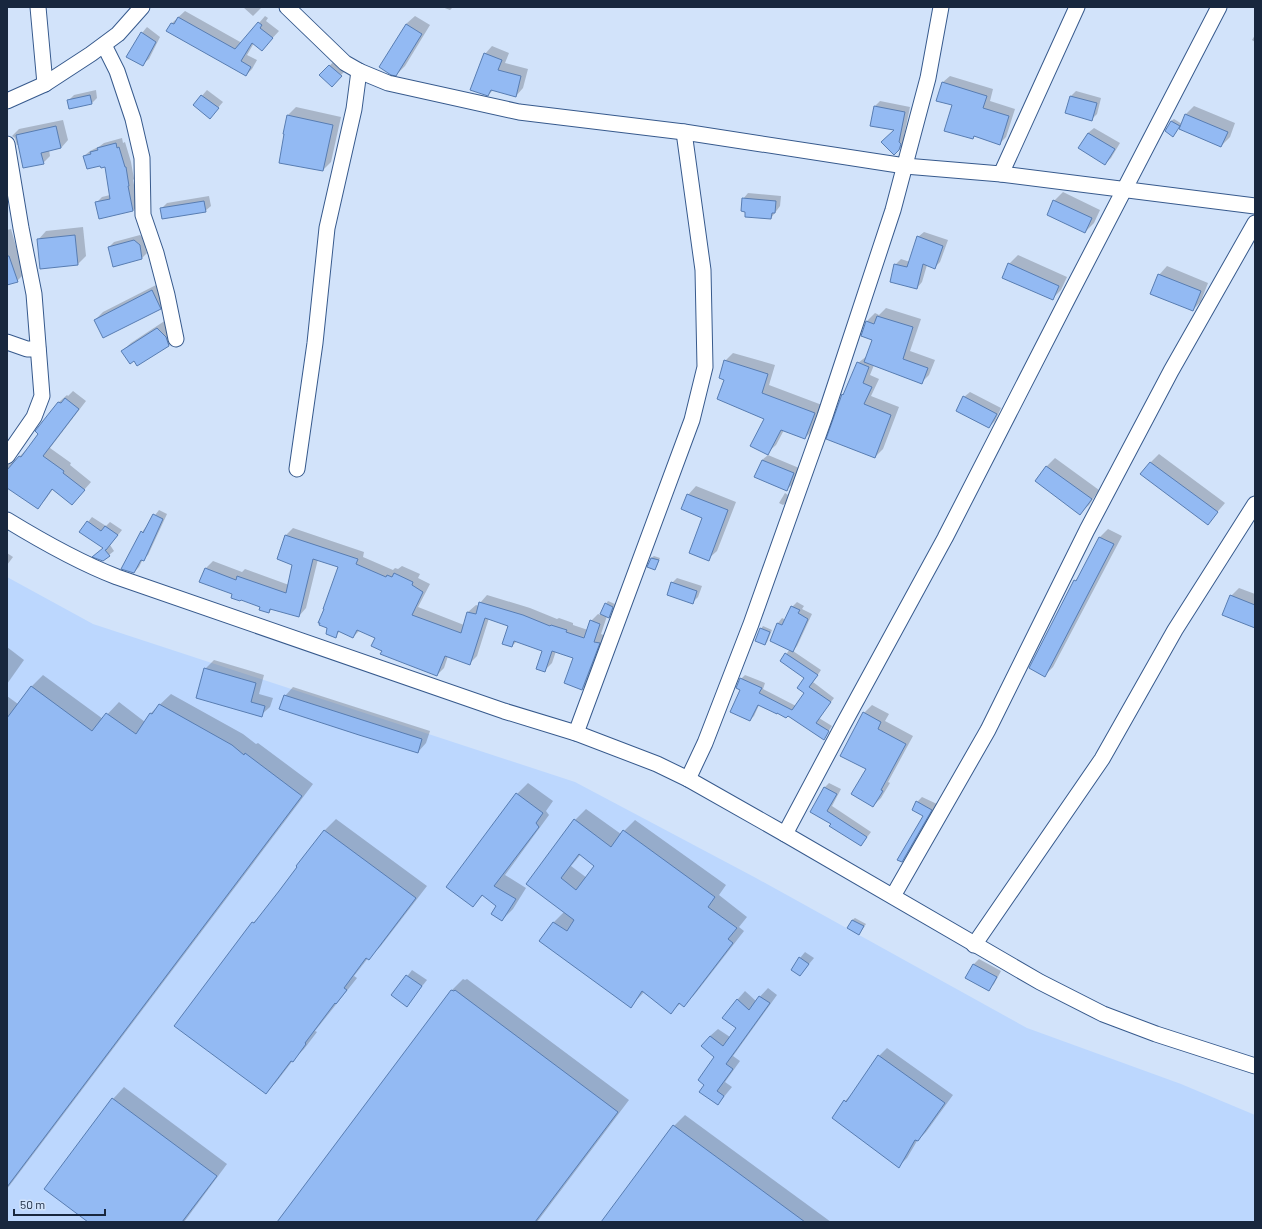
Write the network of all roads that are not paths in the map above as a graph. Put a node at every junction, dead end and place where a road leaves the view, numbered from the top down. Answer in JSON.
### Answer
{"nodes":[{"id":1,"x":38,"y":7,"type":"edge"},
{"id":2,"x":142,"y":7,"type":"edge"},
{"id":3,"x":287,"y":7,"type":"edge"},
{"id":4,"x":940,"y":7,"type":"edge"},
{"id":5,"x":1078,"y":7,"type":"edge"},
{"id":6,"x":1220,"y":7,"type":"edge"},
{"id":7,"x":104,"y":45,"type":"junction"},
{"id":8,"x":359,"y":71,"type":"junction"},
{"id":9,"x":45,"y":84,"type":"junction"},
{"id":10,"x":7,"y":101,"type":"edge"},
{"id":11,"x":684,"y":132,"type":"junction"},
{"id":12,"x":7,"y":144,"type":"edge"},
{"id":13,"x":905,"y":166,"type":"junction"},
{"id":14,"x":1002,"y":174,"type":"junction"},
{"id":15,"x":1125,"y":189,"type":"junction"},
{"id":16,"x":1255,"y":206,"type":"edge"},
{"id":17,"x":1255,"y":223,"type":"edge"},
{"id":18,"x":176,"y":339,"type":"dead end"},
{"id":19,"x":7,"y":342,"type":"edge"},
{"id":20,"x":38,"y":349,"type":"junction"},
{"id":21,"x":7,"y":456,"type":"edge"},
{"id":22,"x":297,"y":469,"type":"dead end"},
{"id":23,"x":1255,"y":504,"type":"edge"},
{"id":24,"x":7,"y":520,"type":"edge"},
{"id":25,"x":576,"y":733,"type":"junction"},
{"id":26,"x":688,"y":779,"type":"junction"},
{"id":27,"x":785,"y":834,"type":"junction"},
{"id":28,"x":893,"y":896,"type":"junction"},
{"id":29,"x":974,"y":945,"type":"junction"},
{"id":30,"x":1255,"y":1066,"type":"edge"}],
"edges":[{"from":1,"to":9,"type":"street"},
{"from":2,"to":7,"type":"street"},
{"from":3,"to":8,"type":"street"},
{"from":4,"to":13,"type":"street"},
{"from":5,"to":14,"type":"street"},
{"from":6,"to":15,"type":"street"},
{"from":7,"to":9,"type":"street"},
{"from":7,"to":18,"type":"street"},
{"from":8,"to":11,"type":"street"},
{"from":8,"to":22,"type":"street"},
{"from":9,"to":10,"type":"street"},
{"from":11,"to":13,"type":"street"},
{"from":11,"to":25,"type":"street"},
{"from":12,"to":20,"type":"street"},
{"from":13,"to":14,"type":"street"},
{"from":13,"to":26,"type":"street"},
{"from":14,"to":15,"type":"street"},
{"from":15,"to":16,"type":"street"},
{"from":15,"to":27,"type":"street"},
{"from":17,"to":28,"type":"street"},
{"from":19,"to":20,"type":"street"},
{"from":20,"to":21,"type":"street"},
{"from":23,"to":29,"type":"street"},
{"from":24,"to":25,"type":"street"},
{"from":25,"to":26,"type":"street"},
{"from":26,"to":27,"type":"street"},
{"from":27,"to":28,"type":"street"},
{"from":28,"to":29,"type":"street"},
{"from":29,"to":30,"type":"street"}]}
